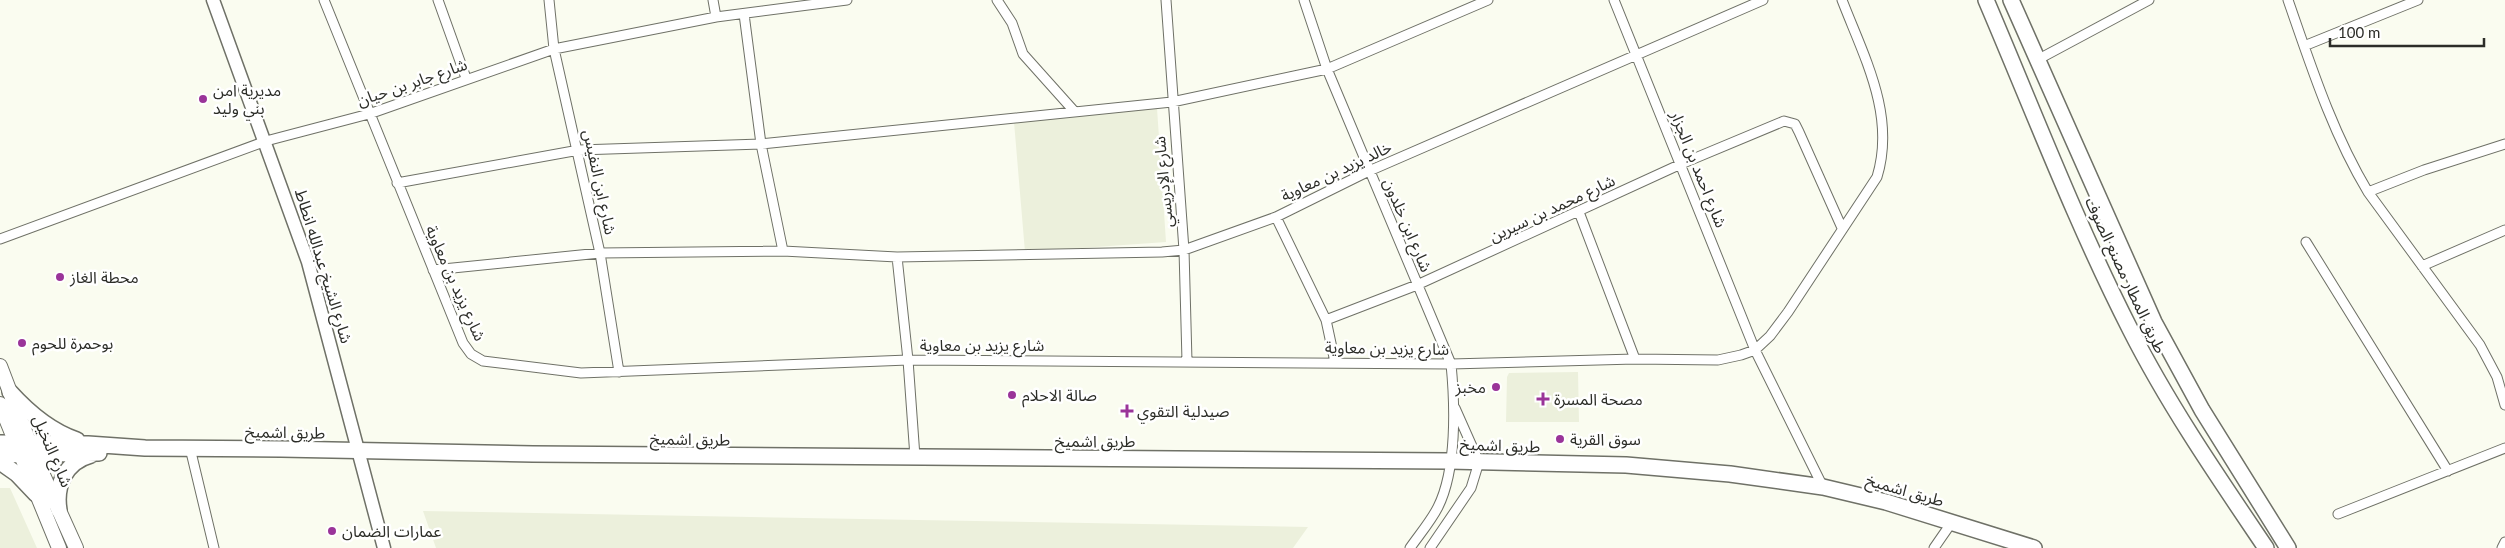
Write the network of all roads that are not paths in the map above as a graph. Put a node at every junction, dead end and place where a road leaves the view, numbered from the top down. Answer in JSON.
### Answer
{"nodes":[{"id":1,"x":213,"y":0,"type":"edge"},
{"id":2,"x":324,"y":0,"type":"edge"},
{"id":3,"x":438,"y":0,"type":"edge"},
{"id":4,"x":549,"y":0,"type":"edge"},
{"id":5,"x":713,"y":0,"type":"edge"},
{"id":6,"x":847,"y":0,"type":"edge"},
{"id":7,"x":997,"y":0,"type":"edge"},
{"id":8,"x":1166,"y":0,"type":"edge"},
{"id":9,"x":1304,"y":0,"type":"edge"},
{"id":10,"x":1488,"y":0,"type":"edge"},
{"id":11,"x":1614,"y":0,"type":"edge"},
{"id":12,"x":1763,"y":0,"type":"edge"},
{"id":13,"x":1842,"y":0,"type":"edge"},
{"id":14,"x":1986,"y":0,"type":"edge"},
{"id":15,"x":2011,"y":0,"type":"edge"},
{"id":16,"x":2150,"y":0,"type":"edge"},
{"id":17,"x":2288,"y":0,"type":"edge"},
{"id":18,"x":2418,"y":0,"type":"edge"},
{"id":19,"x":744,"y":14,"type":"junction"},
{"id":20,"x":716,"y":17,"type":"junction"},
{"id":21,"x":2304,"y":46,"type":"junction"},
{"id":22,"x":554,"y":49,"type":"junction"},
{"id":23,"x":1636,"y":55,"type":"junction"},
{"id":24,"x":2037,"y":60,"type":"junction"},
{"id":25,"x":1327,"y":69,"type":"junction"},
{"id":26,"x":466,"y":78,"type":"junction"},
{"id":27,"x":1172,"y":102,"type":"junction"},
{"id":28,"x":1074,"y":110,"type":"junction"},
{"id":29,"x":369,"y":114,"type":"junction"},
{"id":30,"x":266,"y":141,"type":"junction"},
{"id":31,"x":761,"y":144,"type":"junction"},
{"id":32,"x":2505,"y":144,"type":"edge"},
{"id":33,"x":579,"y":150,"type":"junction"},
{"id":34,"x":1681,"y":164,"type":"junction"},
{"id":35,"x":1369,"y":171,"type":"junction"},
{"id":36,"x":397,"y":182,"type":"junction"},
{"id":37,"x":2368,"y":192,"type":"junction"},
{"id":38,"x":1579,"y":212,"type":"junction"},
{"id":39,"x":1276,"y":217,"type":"junction"},
{"id":40,"x":1842,"y":228,"type":"junction"},
{"id":41,"x":2505,"y":230,"type":"edge"},
{"id":42,"x":0,"y":239,"type":"edge"},
{"id":43,"x":2306,"y":242,"type":"dead end"},
{"id":44,"x":783,"y":250,"type":"junction"},
{"id":45,"x":1184,"y":250,"type":"junction"},
{"id":46,"x":600,"y":253,"type":"junction"},
{"id":47,"x":897,"y":257,"type":"junction"},
{"id":48,"x":2422,"y":266,"type":"junction"},
{"id":49,"x":433,"y":270,"type":"junction"},
{"id":50,"x":1417,"y":285,"type":"junction"},
{"id":51,"x":1326,"y":320,"type":"junction"},
{"id":52,"x":1755,"y":350,"type":"junction"},
{"id":53,"x":1635,"y":358,"type":"junction"},
{"id":54,"x":908,"y":360,"type":"junction"},
{"id":55,"x":1187,"y":361,"type":"junction"},
{"id":56,"x":1335,"y":362,"type":"junction"},
{"id":57,"x":1451,"y":364,"type":"junction"},
{"id":58,"x":0,"y":366,"type":"edge"},
{"id":59,"x":619,"y":372,"type":"junction"},
{"id":60,"x":10,"y":392,"type":"junction"},
{"id":61,"x":0,"y":404,"type":"edge"},
{"id":62,"x":2505,"y":405,"type":"edge"},
{"id":63,"x":1455,"y":408,"type":"junction"},
{"id":64,"x":19,"y":448,"type":"edge"},
{"id":65,"x":190,"y":448,"type":"junction"},
{"id":66,"x":2505,"y":448,"type":"edge"},
{"id":67,"x":93,"y":449,"type":"junction"},
{"id":68,"x":357,"y":452,"type":"junction"},
{"id":69,"x":0,"y":455,"type":"edge"},
{"id":70,"x":915,"y":457,"type":"junction"},
{"id":71,"x":1449,"y":461,"type":"junction"},
{"id":72,"x":0,"y":462,"type":"edge"},
{"id":73,"x":1479,"y":462,"type":"junction"},
{"id":74,"x":2448,"y":471,"type":"junction"},
{"id":75,"x":2248,"y":484,"type":"junction"},
{"id":76,"x":1823,"y":487,"type":"junction"},
{"id":77,"x":36,"y":494,"type":"junction"},
{"id":78,"x":2230,"y":495,"type":"junction"},
{"id":79,"x":59,"y":510,"type":"junction"},
{"id":80,"x":2338,"y":514,"type":"dead end"},
{"id":81,"x":1952,"y":522,"type":"junction"},
{"id":82,"x":2505,"y":542,"type":"edge"},
{"id":83,"x":59,"y":548,"type":"edge"},
{"id":84,"x":76,"y":548,"type":"edge"},
{"id":85,"x":214,"y":548,"type":"edge"},
{"id":86,"x":384,"y":548,"type":"edge"},
{"id":87,"x":1410,"y":548,"type":"edge"},
{"id":88,"x":1430,"y":548,"type":"edge"},
{"id":89,"x":1934,"y":548,"type":"edge"},
{"id":90,"x":2034,"y":548,"type":"edge"},
{"id":91,"x":2266,"y":548,"type":"edge"},
{"id":92,"x":2288,"y":548,"type":"edge"},
{"id":93,"x":2502,"y":548,"type":"edge"}],
"edges":[{"from":1,"to":30,"type":"main road","name":"شارع الشيخ عبدالله انطاط"},
{"from":2,"to":29,"type":"street","name":"شارع يزيد بن معاوية"},
{"from":3,"to":26,"type":"street"},
{"from":4,"to":22,"type":"street","name":"شارع ابن النفيس"},
{"from":5,"to":20,"type":"street"},
{"from":6,"to":19,"type":"street","name":"شارع جابر بن حيان"},
{"from":7,"to":28,"type":"street"},
{"from":8,"to":27,"type":"street","name":"شارع الإدريسي"},
{"from":9,"to":25,"type":"street","name":"شارع ابن خلدون"},
{"from":10,"to":25,"type":"street"},
{"from":11,"to":23,"type":"street","name":"شارع احمد بن الجزار"},
{"from":12,"to":23,"type":"street","name":"خالد يزيد بن معاوية"},
{"from":13,"to":40,"type":"street"},
{"from":14,"to":78,"type":"highway","name":"طريق المطار مصنع الصوف"},
{"from":15,"to":24,"type":"highway","name":"طريق المطار مصنع الصوف"},
{"from":16,"to":24,"type":"street"},
{"from":17,"to":21,"type":"street"},
{"from":18,"to":21,"type":"street"},
{"from":19,"to":20,"type":"street","name":"شارع جابر بن حيان"},
{"from":19,"to":31,"type":"street"},
{"from":20,"to":22,"type":"street","name":"شارع جابر بن حيان"},
{"from":21,"to":37,"type":"street"},
{"from":22,"to":26,"type":"street","name":"شارع جابر بن حيان"},
{"from":22,"to":33,"type":"street","name":"شارع ابن النفيس"},
{"from":23,"to":34,"type":"street","name":"شارع احمد بن الجزار"},
{"from":23,"to":35,"type":"street","name":"خالد يزيد بن معاوية"},
{"from":24,"to":75,"type":"highway","name":"طريق المطار مصنع الصوف"},
{"from":25,"to":27,"type":"street"},
{"from":25,"to":35,"type":"street","name":"شارع ابن خلدون"},
{"from":26,"to":29,"type":"street","name":"شارع جابر بن حيان"},
{"from":27,"to":28,"type":"street"},
{"from":27,"to":45,"type":"street","name":"شارع الإدريسي"},
{"from":28,"to":31,"type":"street"},
{"from":29,"to":30,"type":"street","name":"شارع جابر بن حيان"},
{"from":29,"to":36,"type":"street","name":"شارع يزيد بن معاوية"},
{"from":30,"to":42,"type":"street","name":"شارع جابر بن حيان"},
{"from":30,"to":68,"type":"main road","name":"شارع الشيخ عبدالله انطاط"},
{"from":31,"to":33,"type":"street"},
{"from":31,"to":44,"type":"street"},
{"from":32,"to":37,"type":"street"},
{"from":33,"to":36,"type":"street"},
{"from":33,"to":46,"type":"street","name":"شارع ابن النفيس"},
{"from":34,"to":38,"type":"street","name":"شارع محمد بن سيرين"},
{"from":34,"to":40,"type":"street","name":"شارع محمد بن سيرين"},
{"from":34,"to":52,"type":"street","name":"شارع احمد بن الجزار"},
{"from":35,"to":39,"type":"street","name":"خالد يزيد بن معاوية"},
{"from":35,"to":50,"type":"street","name":"شارع ابن خلدون"},
{"from":36,"to":49,"type":"street","name":"شارع يزيد بن معاوية"},
{"from":37,"to":48,"type":"street"},
{"from":38,"to":50,"type":"street","name":"شارع محمد بن سيرين"},
{"from":38,"to":53,"type":"street"},
{"from":39,"to":45,"type":"street","name":"خالد يزيد بن معاوية"},
{"from":39,"to":51,"type":"street"},
{"from":40,"to":52,"type":"street"},
{"from":41,"to":48,"type":"street"},
{"from":43,"to":74,"type":"street"},
{"from":44,"to":46,"type":"street","name":"خالد يزيد بن معاوية"},
{"from":44,"to":47,"type":"street","name":"خالد يزيد بن معاوية"},
{"from":45,"to":47,"type":"street","name":"خالد يزيد بن معاوية"},
{"from":45,"to":55,"type":"street","name":"شارع الإدريسي"},
{"from":46,"to":49,"type":"street","name":"خالد يزيد بن معاوية"},
{"from":46,"to":59,"type":"street","name":"شارع ابن النفيس"},
{"from":47,"to":54,"type":"street"},
{"from":48,"to":62,"type":"street"},
{"from":49,"to":59,"type":"street","name":"شارع يزيد بن معاوية"},
{"from":50,"to":51,"type":"street","name":"شارع محمد بن سيرين"},
{"from":50,"to":57,"type":"street","name":"شارع ابن خلدون"},
{"from":51,"to":56,"type":"street"},
{"from":52,"to":53,"type":"street","name":"شارع يزيد بن معاوية"},
{"from":52,"to":76,"type":"street","name":"شارع احمد بن الجزار"},
{"from":53,"to":57,"type":"street","name":"شارع يزيد بن معاوية"},
{"from":54,"to":55,"type":"street","name":"شارع يزيد بن معاوية"},
{"from":54,"to":59,"type":"street","name":"شارع يزيد بن معاوية"},
{"from":54,"to":70,"type":"street"},
{"from":55,"to":56,"type":"street","name":"شارع يزيد بن معاوية"},
{"from":56,"to":57,"type":"street","name":"شارع يزيد بن معاوية"},
{"from":57,"to":63,"type":"street","name":"شارع ابن خلدون"},
{"from":58,"to":60,"type":"main road","name":"شارع النخيل"},
{"from":60,"to":64,"type":"main road","name":"شارع النخيل"},
{"from":60,"to":67,"type":"highway"},
{"from":61,"to":64,"type":"main road","name":"شارع النخيل"},
{"from":63,"to":71,"type":"street"},
{"from":63,"to":73,"type":"street"},
{"from":64,"to":67,"type":"highway","name":"طريق اشميخ"},
{"from":64,"to":69,"type":"highway","name":"طريق اشميخ"},
{"from":64,"to":77,"type":"main road","name":"شارع النخيل"},
{"from":64,"to":79,"type":"main road","name":"شارع النخيل"},
{"from":65,"to":67,"type":"highway","name":"طريق اشميخ"},
{"from":65,"to":68,"type":"highway","name":"طريق اشميخ"},
{"from":65,"to":85,"type":"street"},
{"from":66,"to":74,"type":"street"},
{"from":67,"to":79,"type":"highway"},
{"from":68,"to":70,"type":"highway","name":"طريق اشميخ"},
{"from":68,"to":86,"type":"main road","name":"شارع الشيخ عبدالله انطاط"},
{"from":70,"to":71,"type":"highway","name":"طريق اشميخ"},
{"from":71,"to":73,"type":"highway","name":"طريق اشميخ"},
{"from":71,"to":87,"type":"street"},
{"from":72,"to":77,"type":"highway"},
{"from":73,"to":76,"type":"highway","name":"طريق اشميخ"},
{"from":73,"to":88,"type":"street"},
{"from":74,"to":80,"type":"street"},
{"from":75,"to":78,"type":"highway"},
{"from":75,"to":92,"type":"highway","name":"طريق المطار مصنع الصوف"},
{"from":76,"to":81,"type":"highway","name":"طريق اشميخ"},
{"from":77,"to":83,"type":"main road","name":"شارع النخيل"},
{"from":78,"to":91,"type":"highway","name":"طريق المطار مصنع الصوف"},
{"from":79,"to":84,"type":"main road","name":"شارع النخيل"},
{"from":81,"to":89,"type":"street"},
{"from":81,"to":90,"type":"highway","name":"طريق اشميخ"},
{"from":82,"to":93,"type":"street"}]}
